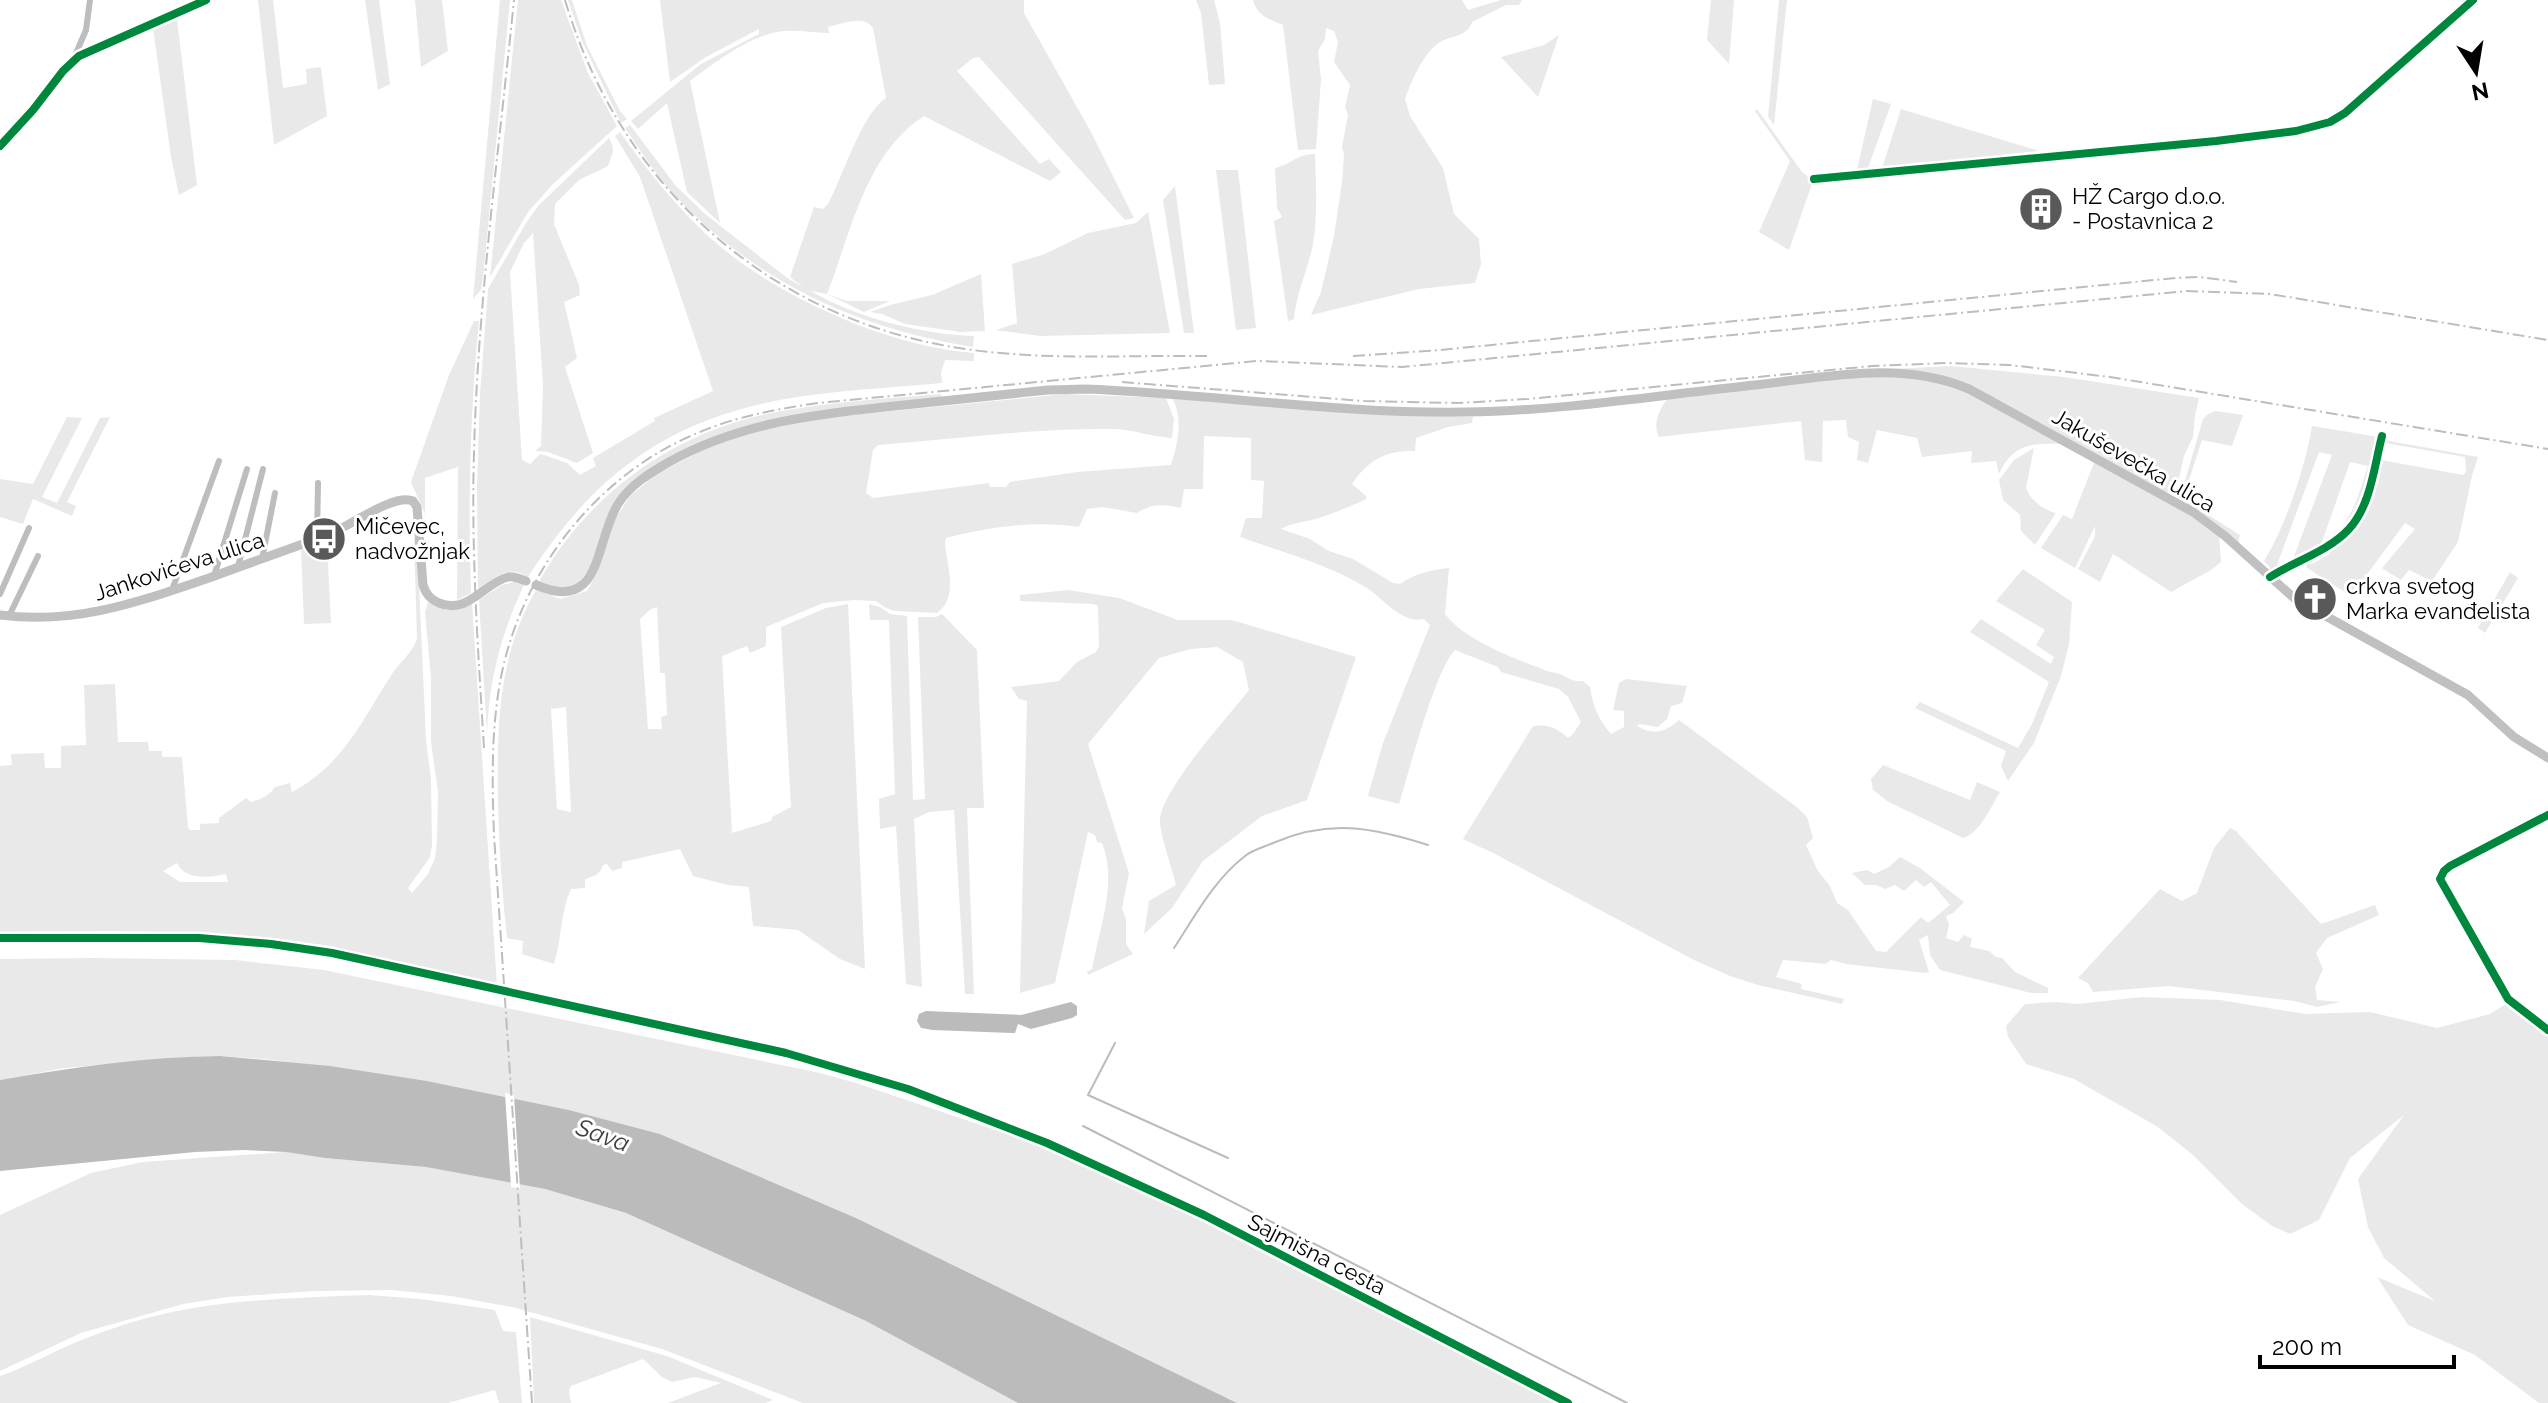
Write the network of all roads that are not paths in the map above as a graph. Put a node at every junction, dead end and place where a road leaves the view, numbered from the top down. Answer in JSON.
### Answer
{"nodes":[{"id":1,"x":90,"y":0,"type":"edge"},
{"id":2,"x":206,"y":0,"type":"edge"},
{"id":3,"x":2473,"y":0,"type":"edge"},
{"id":4,"x":73,"y":60,"type":"junction"},
{"id":5,"x":0,"y":146,"type":"edge"},
{"id":6,"x":1814,"y":179,"type":"dead end"},
{"id":7,"x":2382,"y":436,"type":"dead end"},
{"id":8,"x":219,"y":461,"type":"dead end"},
{"id":9,"x":247,"y":469,"type":"dead end"},
{"id":10,"x":263,"y":469,"type":"dead end"},
{"id":11,"x":318,"y":483,"type":"dead end"},
{"id":12,"x":275,"y":493,"type":"dead end"},
{"id":13,"x":29,"y":528,"type":"dead end"},
{"id":14,"x":317,"y":539,"type":"junction"},
{"id":15,"x":38,"y":556,"type":"dead end"},
{"id":16,"x":262,"y":559,"type":"junction"},
{"id":17,"x":238,"y":567,"type":"junction"},
{"id":18,"x":214,"y":576,"type":"junction"},
{"id":19,"x":2270,"y":577,"type":"junction"},
{"id":20,"x":172,"y":590,"type":"junction"},
{"id":21,"x":0,"y":594,"type":"edge"},
{"id":22,"x":469,"y":601,"type":"joint"},
{"id":23,"x":4,"y":616,"type":"edge"},
{"id":24,"x":2548,"y":758,"type":"edge"},
{"id":25,"x":2548,"y":815,"type":"edge"},
{"id":26,"x":0,"y":938,"type":"edge"},
{"id":27,"x":2548,"y":1030,"type":"edge"},
{"id":28,"x":1568,"y":1403,"type":"edge"}],
"edges":[{"from":1,"to":4,"type":"street"},
{"from":2,"to":4,"type":"street"},
{"from":3,"to":6,"type":"street"},
{"from":4,"to":5,"type":"street"},
{"from":7,"to":19,"type":"street"},
{"from":8,"to":20,"type":"street"},
{"from":9,"to":18,"type":"street"},
{"from":10,"to":17,"type":"street"},
{"from":11,"to":14,"type":"street"},
{"from":12,"to":16,"type":"street"},
{"from":13,"to":21,"type":"street"},
{"from":14,"to":16,"type":"main road","name":"Jankovićeva ulica"},
{"from":14,"to":22,"type":"main road","name":"Jankovićeva ulica"},
{"from":15,"to":23,"type":"street"},
{"from":16,"to":17,"type":"main road","name":"Jankovićeva ulica"},
{"from":17,"to":18,"type":"main road","name":"Jankovićeva ulica"},
{"from":18,"to":20,"type":"main road","name":"Jankovićeva ulica"},
{"from":19,"to":22,"type":"main road","name":"Jakuševečka ulica"},
{"from":19,"to":24,"type":"main road","name":"Jakuševečka ulica"},
{"from":20,"to":23,"type":"main road","name":"Jankovićeva ulica"},
{"from":25,"to":27,"type":"street"},
{"from":26,"to":28,"type":"street","name":"Sajmišna cesta"}]}
